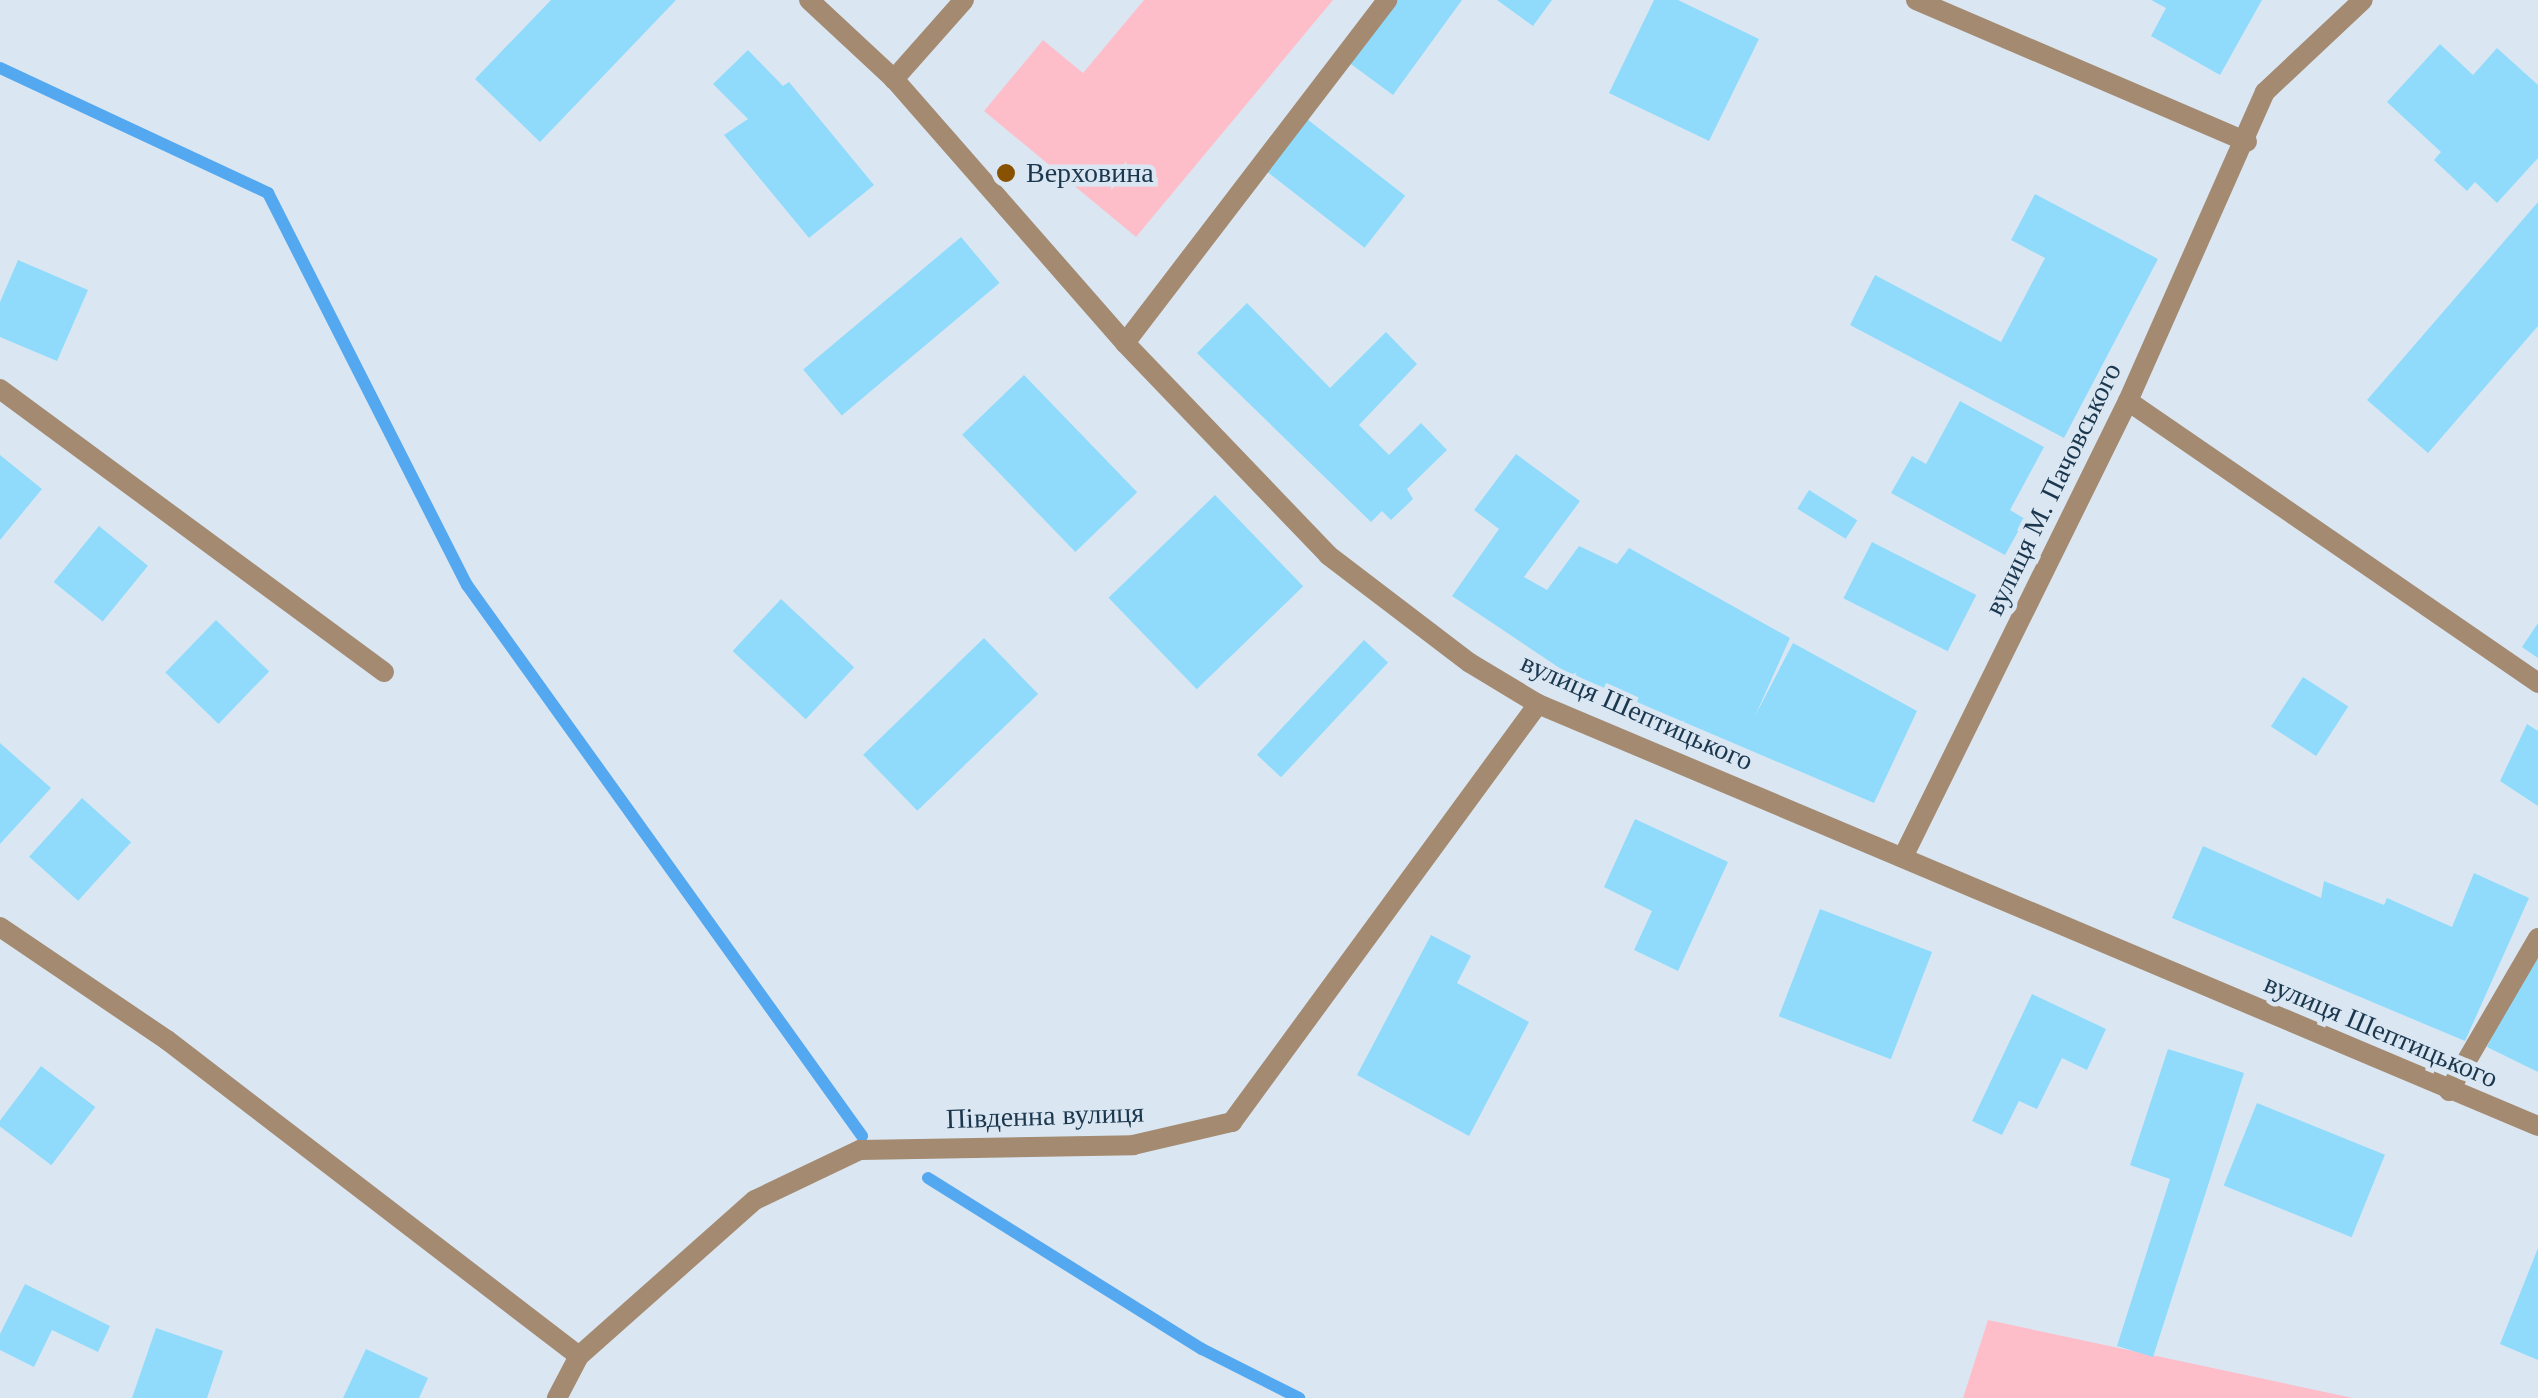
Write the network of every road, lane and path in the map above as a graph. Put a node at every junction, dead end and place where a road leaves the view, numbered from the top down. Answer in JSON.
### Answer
{"nodes":[{"id":1,"x":810,"y":0,"type":"edge"},
{"id":2,"x":964,"y":0,"type":"edge"},
{"id":3,"x":1387,"y":0,"type":"edge"},
{"id":4,"x":1916,"y":0,"type":"edge"},
{"id":5,"x":2363,"y":0,"type":"edge"},
{"id":6,"x":894,"y":79,"type":"junction"},
{"id":7,"x":2247,"y":142,"type":"junction"},
{"id":8,"x":1124,"y":343,"type":"junction"},
{"id":9,"x":0,"y":389,"type":"edge"},
{"id":10,"x":2128,"y":401,"type":"junction"},
{"id":11,"x":384,"y":672,"type":"dead end"},
{"id":12,"x":2538,"y":683,"type":"edge"},
{"id":13,"x":1538,"y":704,"type":"junction"},
{"id":14,"x":1903,"y":857,"type":"junction"},
{"id":15,"x":0,"y":926,"type":"edge"},
{"id":16,"x":2538,"y":938,"type":"edge"},
{"id":17,"x":2448,"y":1091,"type":"junction"},
{"id":18,"x":2538,"y":1126,"type":"edge"},
{"id":19,"x":580,"y":1356,"type":"junction"},
{"id":20,"x":557,"y":1398,"type":"edge"}],
"edges":[{"from":1,"to":6,"type":"street","name":"вулиця Шептицького"},
{"from":2,"to":6,"type":"street"},
{"from":3,"to":8,"type":"street"},
{"from":4,"to":7,"type":"street"},
{"from":5,"to":7,"type":"street","name":"вулиця М. Пачовського"},
{"from":6,"to":8,"type":"street","name":"вулиця Шептицького"},
{"from":7,"to":10,"type":"street","name":"вулиця М. Пачовського"},
{"from":8,"to":13,"type":"street","name":"вулиця Шептицького"},
{"from":9,"to":11,"type":"street"},
{"from":10,"to":12,"type":"street"},
{"from":10,"to":14,"type":"street","name":"вулиця М. Пачовського"},
{"from":13,"to":14,"type":"street","name":"вулиця Шептицького"},
{"from":13,"to":19,"type":"street","name":"Південна вулиця"},
{"from":14,"to":17,"type":"street","name":"вулиця Шептицького"},
{"from":15,"to":19,"type":"street"},
{"from":16,"to":17,"type":"street"},
{"from":17,"to":18,"type":"street","name":"вулиця Шептицького"},
{"from":19,"to":20,"type":"street","name":"Південна вулиця"}]}
